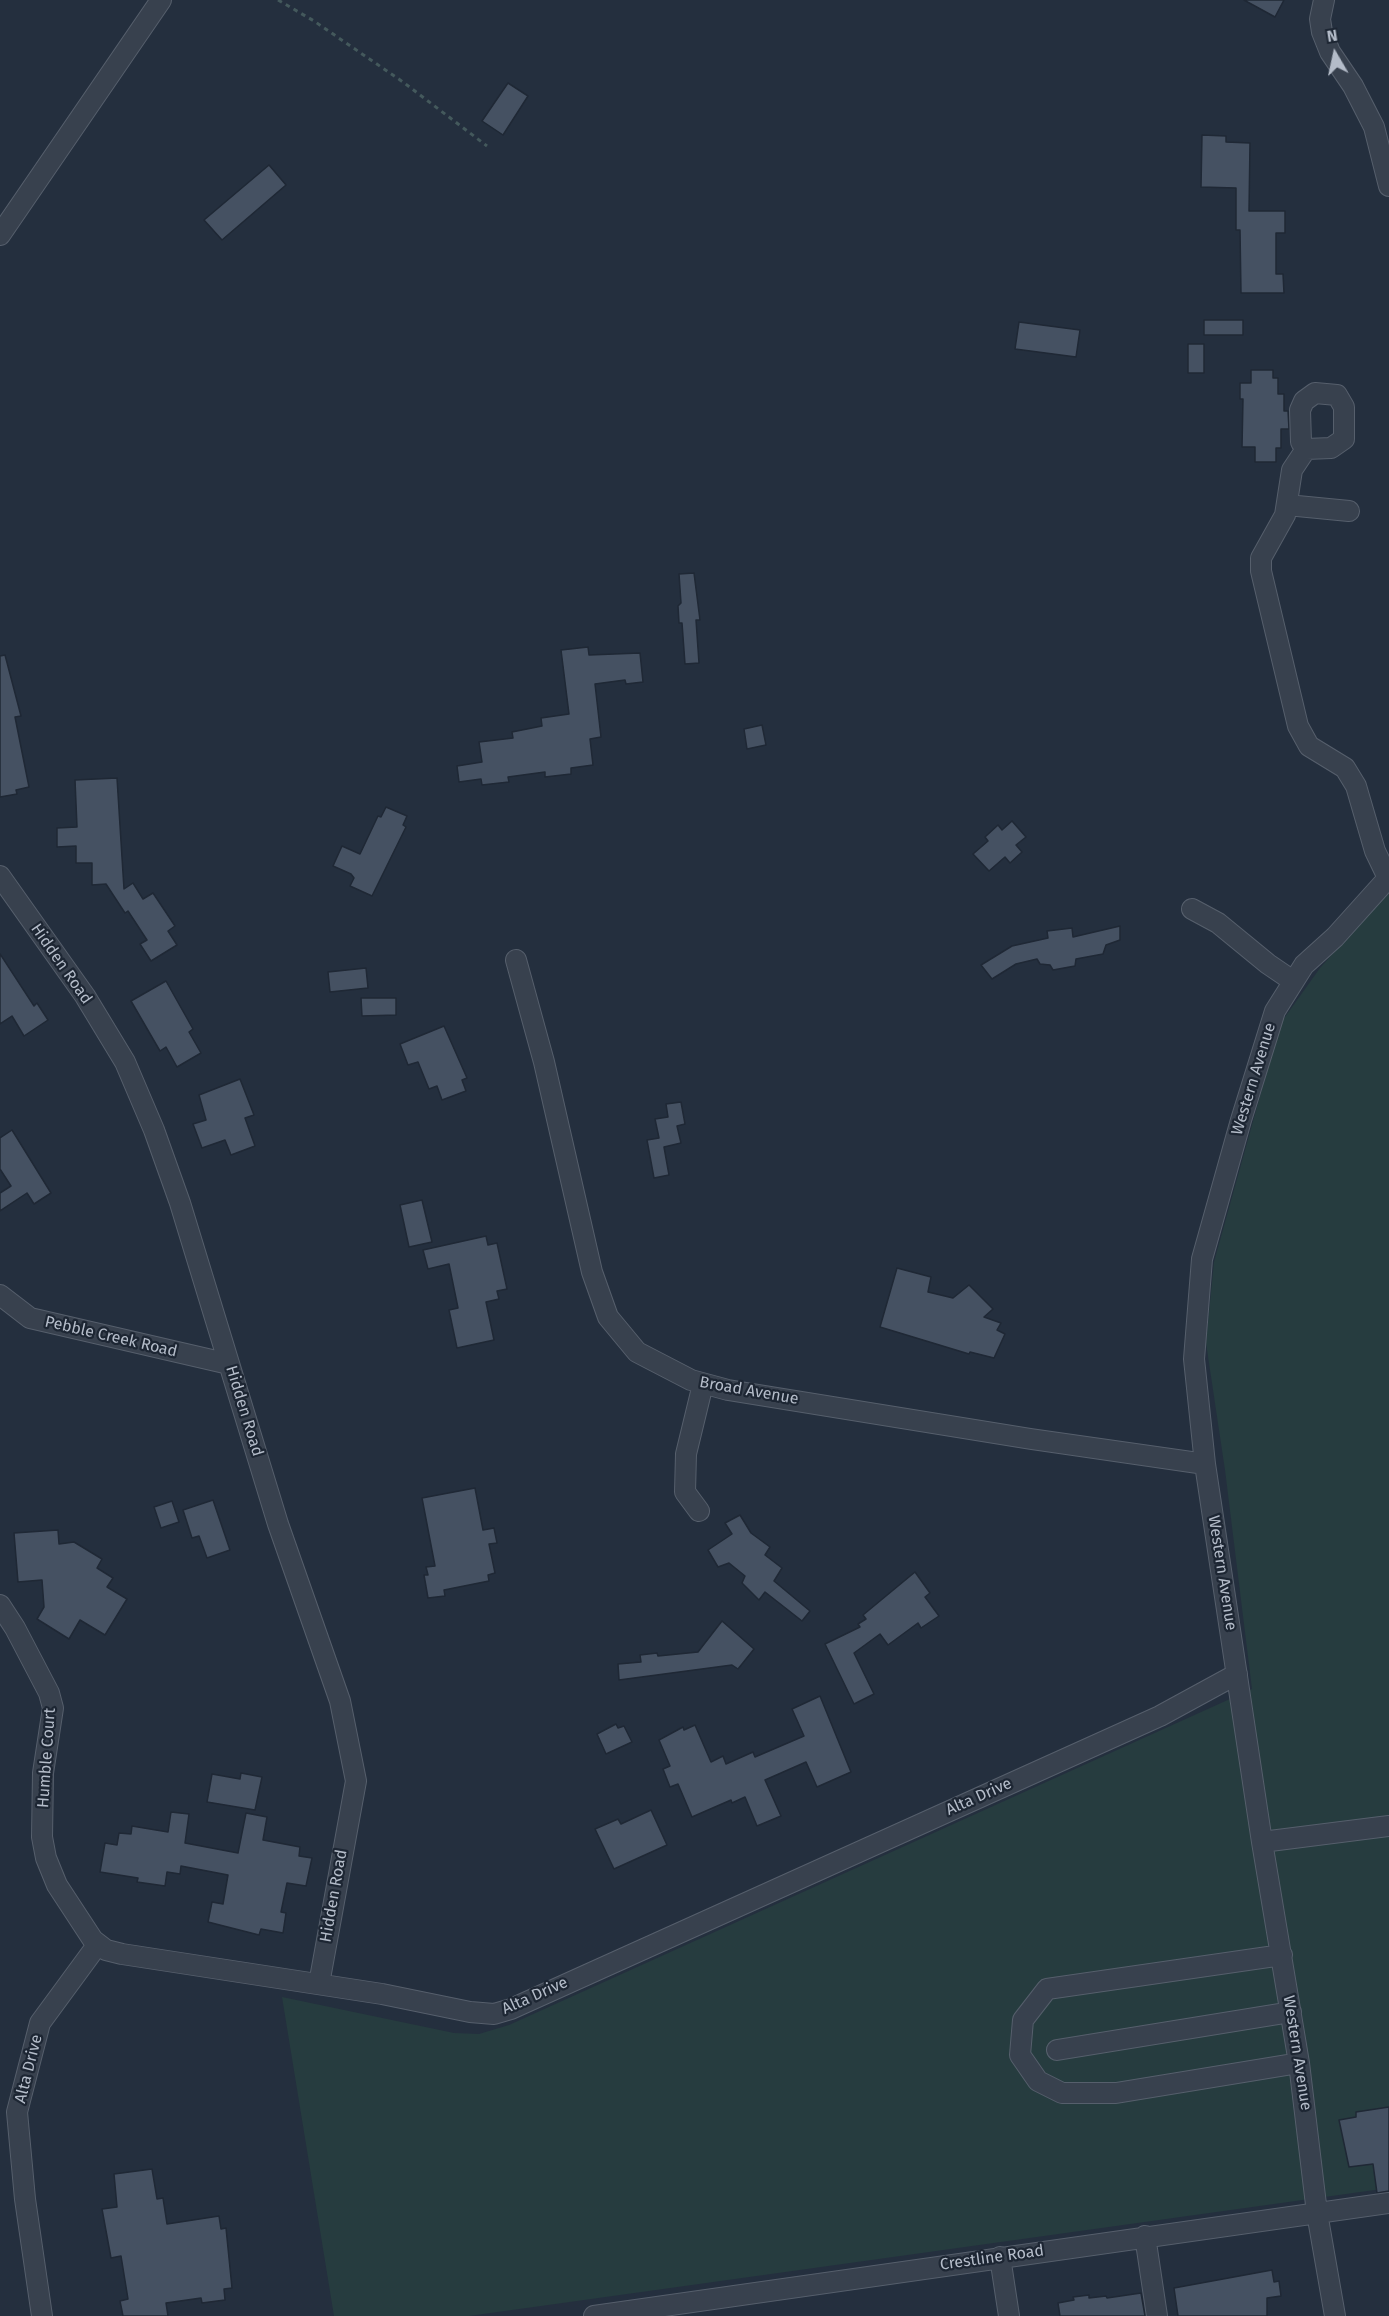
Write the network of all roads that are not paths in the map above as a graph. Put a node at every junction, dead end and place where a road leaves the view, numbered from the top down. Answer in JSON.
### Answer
{"nodes":[{"id":1,"x":161,"y":0,"type":"edge"},
{"id":2,"x":1324,"y":0,"type":"edge"},
{"id":3,"x":1389,"y":186,"type":"edge"},
{"id":4,"x":0,"y":235,"type":"edge"},
{"id":5,"x":1306,"y":449,"type":"dead end"},
{"id":6,"x":1287,"y":505,"type":"junction"},
{"id":7,"x":1349,"y":511,"type":"dead end"},
{"id":8,"x":0,"y":876,"type":"edge"},
{"id":9,"x":1388,"y":877,"type":"edge"},
{"id":10,"x":1192,"y":909,"type":"dead end"},
{"id":11,"x":516,"y":960,"type":"dead end"},
{"id":12,"x":1293,"y":981,"type":"junction"},
{"id":13,"x":0,"y":1295,"type":"edge"},
{"id":14,"x":229,"y":1364,"type":"junction"},
{"id":15,"x":704,"y":1383,"type":"junction"},
{"id":16,"x":1205,"y":1464,"type":"junction"},
{"id":17,"x":699,"y":1510,"type":"dead end"},
{"id":18,"x":0,"y":1605,"type":"edge"},
{"id":19,"x":1238,"y":1674,"type":"junction"},
{"id":20,"x":1389,"y":1826,"type":"edge"},
{"id":21,"x":1262,"y":1842,"type":"junction"},
{"id":22,"x":98,"y":1944,"type":"junction"},
{"id":23,"x":1282,"y":1955,"type":"junction"},
{"id":24,"x":319,"y":1984,"type":"junction"},
{"id":25,"x":1291,"y":2012,"type":"junction"},
{"id":26,"x":1057,"y":2050,"type":"dead end"},
{"id":27,"x":1299,"y":2063,"type":"junction"},
{"id":28,"x":1389,"y":2203,"type":"edge"},
{"id":29,"x":1317,"y":2212,"type":"junction"},
{"id":30,"x":1145,"y":2236,"type":"junction"},
{"id":31,"x":1000,"y":2257,"type":"junction"},
{"id":32,"x":42,"y":2316,"type":"edge"},
{"id":33,"x":594,"y":2316,"type":"edge"},
{"id":34,"x":1009,"y":2316,"type":"edge"},
{"id":35,"x":1157,"y":2316,"type":"edge"},
{"id":36,"x":1335,"y":2316,"type":"edge"}],
"edges":[{"from":1,"to":4,"type":"street"},
{"from":2,"to":3,"type":"street"},
{"from":5,"to":6,"type":"street"},
{"from":6,"to":7,"type":"street"},
{"from":6,"to":9,"type":"street"},
{"from":8,"to":14,"type":"street","name":"Hidden Road"},
{"from":9,"to":12,"type":"street","name":"Western Avenue"},
{"from":10,"to":12,"type":"street"},
{"from":11,"to":15,"type":"street","name":"Broad Avenue"},
{"from":12,"to":16,"type":"street","name":"Western Avenue"},
{"from":13,"to":14,"type":"street","name":"Pebble Creek Road"},
{"from":14,"to":24,"type":"street","name":"Hidden Road"},
{"from":15,"to":16,"type":"street","name":"Broad Avenue"},
{"from":15,"to":17,"type":"street"},
{"from":16,"to":19,"type":"street","name":"Western Avenue"},
{"from":18,"to":22,"type":"street","name":"Humble Court"},
{"from":19,"to":21,"type":"street","name":"Western Avenue"},
{"from":19,"to":24,"type":"street","name":"Alta Drive"},
{"from":20,"to":21,"type":"street"},
{"from":21,"to":23,"type":"street","name":"Western Avenue"},
{"from":22,"to":24,"type":"street","name":"Alta Drive"},
{"from":22,"to":32,"type":"street","name":"Alta Drive"},
{"from":23,"to":25,"type":"street","name":"Western Avenue"},
{"from":23,"to":27,"type":"street"},
{"from":25,"to":26,"type":"street"},
{"from":25,"to":27,"type":"street","name":"Western Avenue"},
{"from":27,"to":29,"type":"street","name":"Western Avenue"},
{"from":28,"to":29,"type":"street","name":"Crestline Road"},
{"from":29,"to":30,"type":"street","name":"Crestline Road"},
{"from":29,"to":36,"type":"street","name":"Western Avenue"},
{"from":30,"to":31,"type":"street","name":"Crestline Road"},
{"from":30,"to":35,"type":"street"},
{"from":31,"to":33,"type":"street","name":"Crestline Road"},
{"from":31,"to":34,"type":"street"}]}
